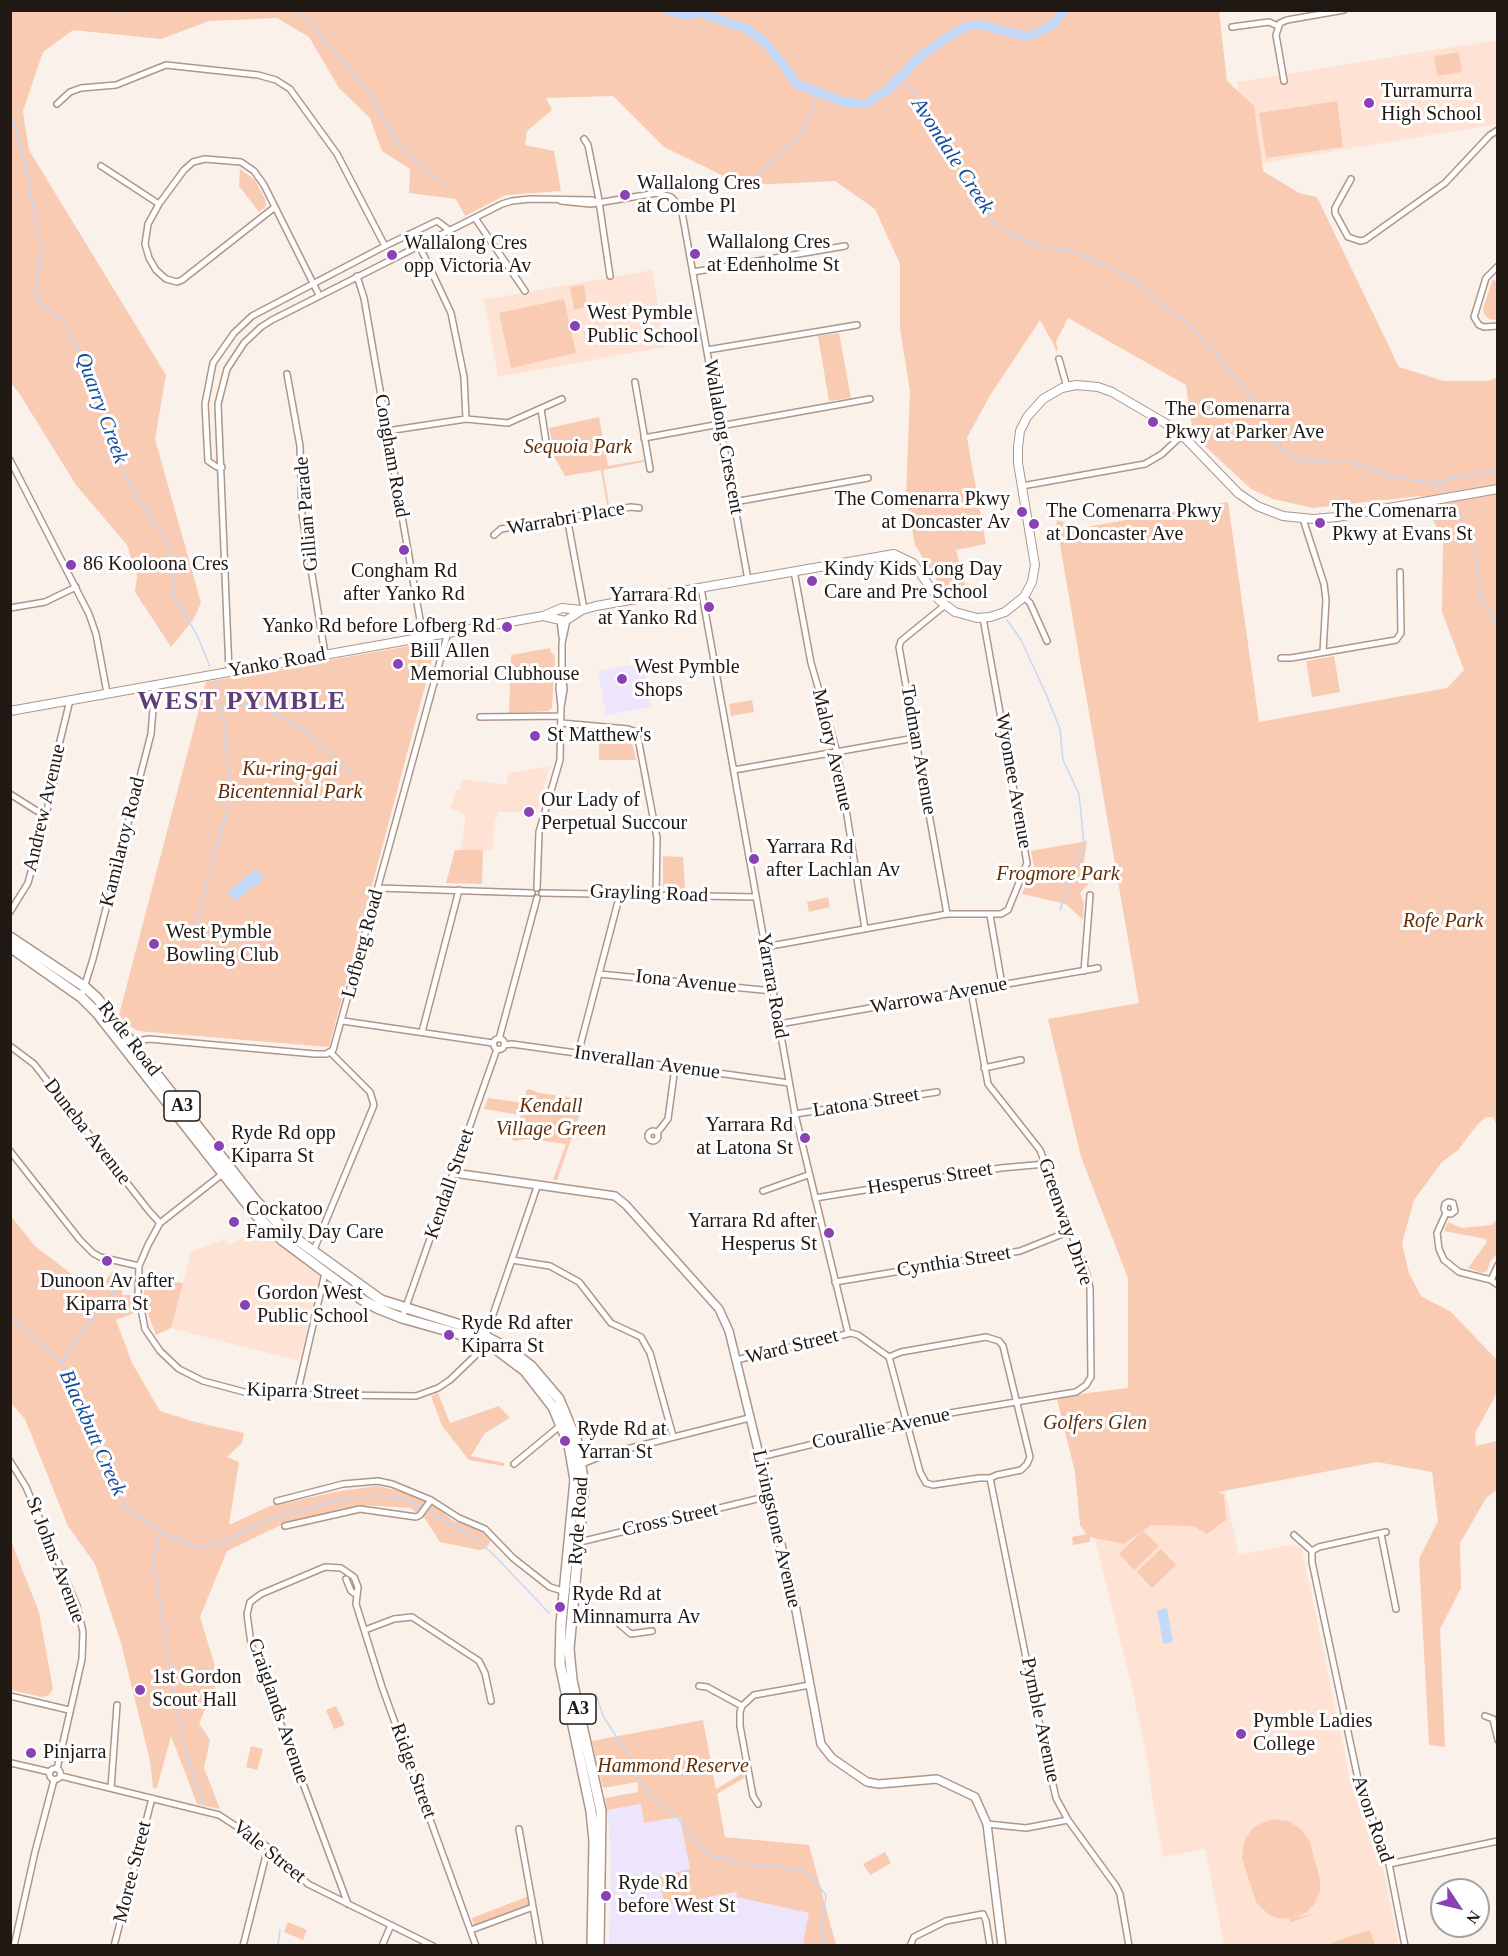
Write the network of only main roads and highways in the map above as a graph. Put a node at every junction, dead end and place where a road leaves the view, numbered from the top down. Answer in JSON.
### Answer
{"nodes":[{"id":1,"x":1497,"y":489,"type":"edge"},
{"id":2,"x":10,"y":711,"type":"edge"},
{"id":3,"x":10,"y":936,"type":"edge"},
{"id":4,"x":10,"y":946,"type":"edge"},
{"id":5,"x":130,"y":1048,"type":"junction"},
{"id":6,"x":226,"y":1171,"type":"junction"},
{"id":7,"x":404,"y":1314,"type":"junction"},
{"id":8,"x":574,"y":1541,"type":"junction"},
{"id":9,"x":569,"y":1593,"type":"junction"},
{"id":10,"x":592,"y":1946,"type":"edge"},
{"id":11,"x":599,"y":1946,"type":"edge"}],
"edges":[{"from":1,"to":2,"type":"main road","name":"Yanko Road"},
{"from":3,"to":5,"type":"highway","name":"Ryde Road","number":"A3"},
{"from":4,"to":5,"type":"highway","name":"Ryde Road","number":"A3"},
{"from":5,"to":6,"type":"highway","name":"Ryde Road","number":"A3"},
{"from":6,"to":7,"type":"highway","name":"Ryde Road","number":"A3"},
{"from":6,"to":7,"type":"highway","name":"Ryde Road","number":"A3"},
{"from":7,"to":8,"type":"highway","name":"Ryde Road","number":"A3"},
{"from":7,"to":8,"type":"highway","name":"Ryde Road","number":"A3"},
{"from":8,"to":9,"type":"highway","name":"Ryde Road","number":"A3"},
{"from":9,"to":10,"type":"highway","name":"Ryde Road","number":"A3"},
{"from":9,"to":11,"type":"highway","name":"Ryde Road","number":"A3"}]}
